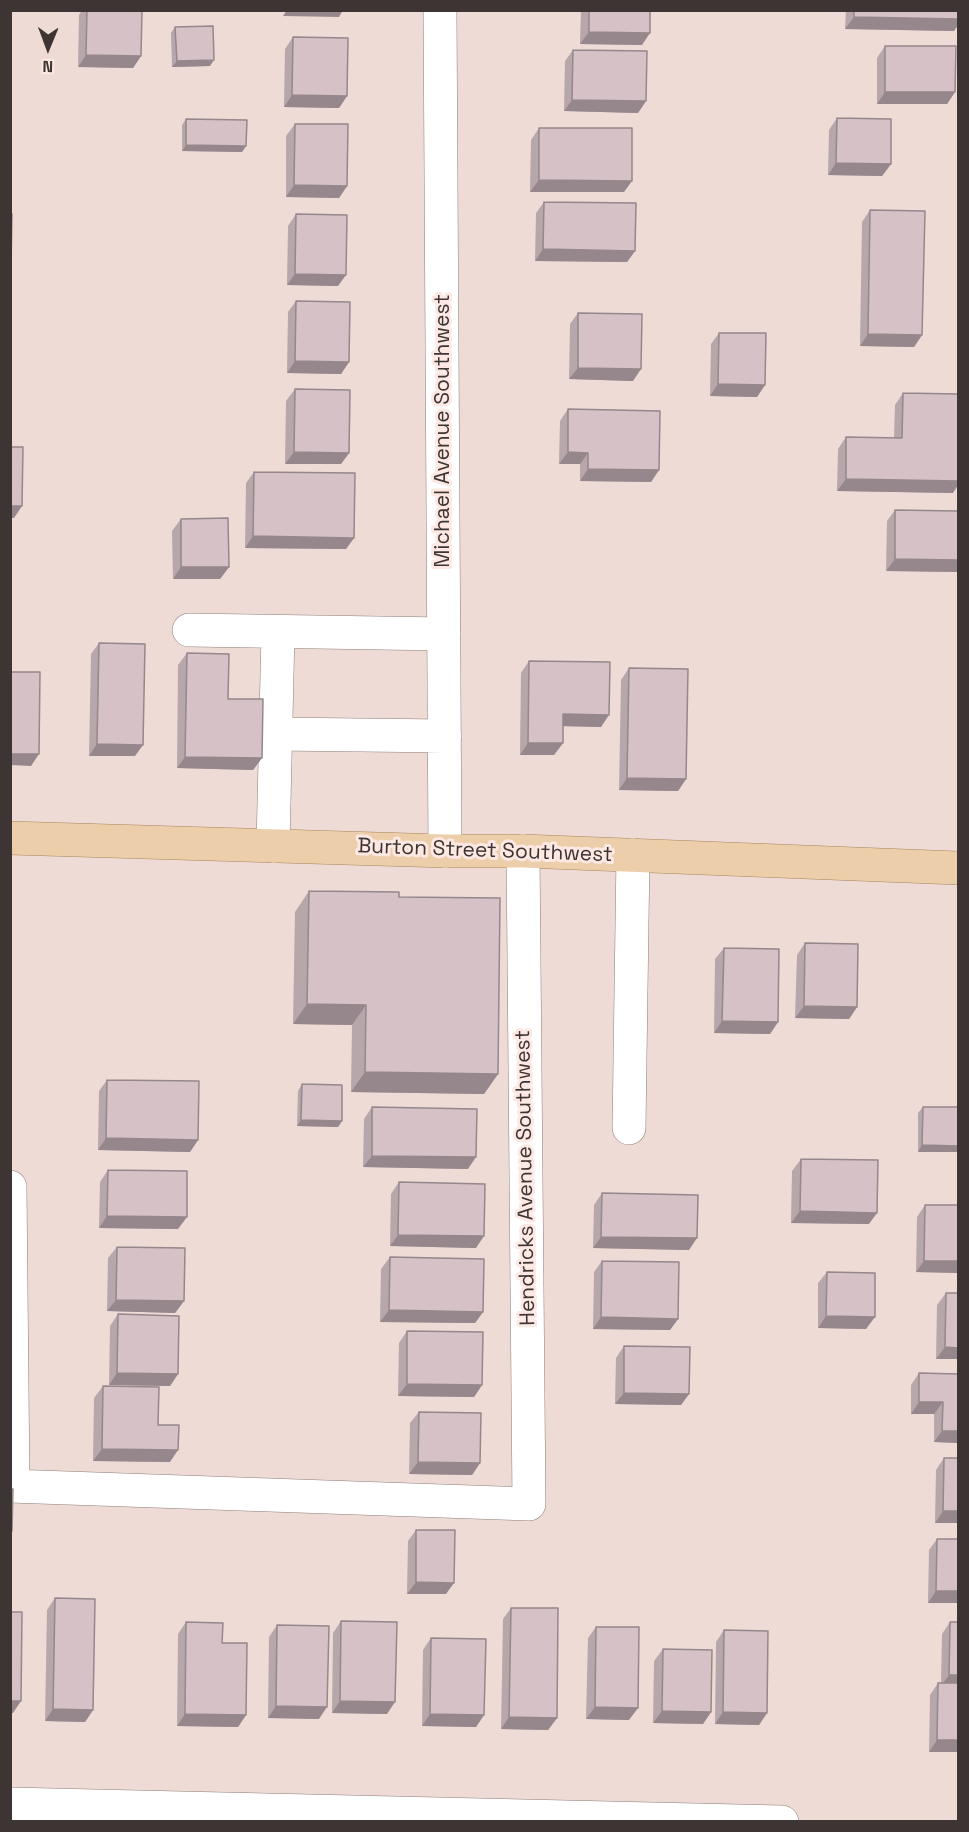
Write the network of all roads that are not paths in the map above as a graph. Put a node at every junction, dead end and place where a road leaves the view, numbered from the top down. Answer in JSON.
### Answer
{"nodes":[{"id":1,"x":440,"y":10,"type":"edge"},
{"id":2,"x":189,"y":630,"type":"dead end"},
{"id":3,"x":278,"y":632,"type":"junction"},
{"id":4,"x":444,"y":634,"type":"junction"},
{"id":5,"x":276,"y":734,"type":"junction"},
{"id":6,"x":445,"y":736,"type":"junction"},
{"id":7,"x":10,"y":838,"type":"edge"},
{"id":8,"x":273,"y":846,"type":"junction"},
{"id":9,"x":445,"y":851,"type":"junction"},
{"id":10,"x":523,"y":851,"type":"junction"},
{"id":11,"x":633,"y":855,"type":"junction"},
{"id":12,"x":958,"y":868,"type":"edge"},
{"id":13,"x":629,"y":1128,"type":"dead end"},
{"id":14,"x":10,"y":1187,"type":"edge"},
{"id":15,"x":12,"y":1486,"type":"edge"},
{"id":16,"x":10,"y":1804,"type":"edge"},
{"id":17,"x":782,"y":1821,"type":"edge"}],
"edges":[{"from":1,"to":4,"type":"street","name":"Michael Avenue Southwest"},
{"from":2,"to":3,"type":"street"},
{"from":3,"to":4,"type":"street"},
{"from":3,"to":5,"type":"street"},
{"from":4,"to":6,"type":"street","name":"Michael Avenue Southwest"},
{"from":5,"to":6,"type":"street"},
{"from":5,"to":8,"type":"street"},
{"from":6,"to":9,"type":"street","name":"Michael Avenue Southwest"},
{"from":7,"to":8,"type":"main road","name":"Burton Street Southwest"},
{"from":8,"to":9,"type":"main road","name":"Burton Street Southwest"},
{"from":9,"to":10,"type":"main road","name":"Burton Street Southwest"},
{"from":10,"to":11,"type":"main road","name":"Burton Street Southwest"},
{"from":10,"to":15,"type":"street","name":"Hendricks Avenue Southwest"},
{"from":11,"to":12,"type":"main road","name":"Burton Street Southwest"},
{"from":11,"to":13,"type":"street"},
{"from":14,"to":15,"type":"street"},
{"from":16,"to":17,"type":"street"}]}
